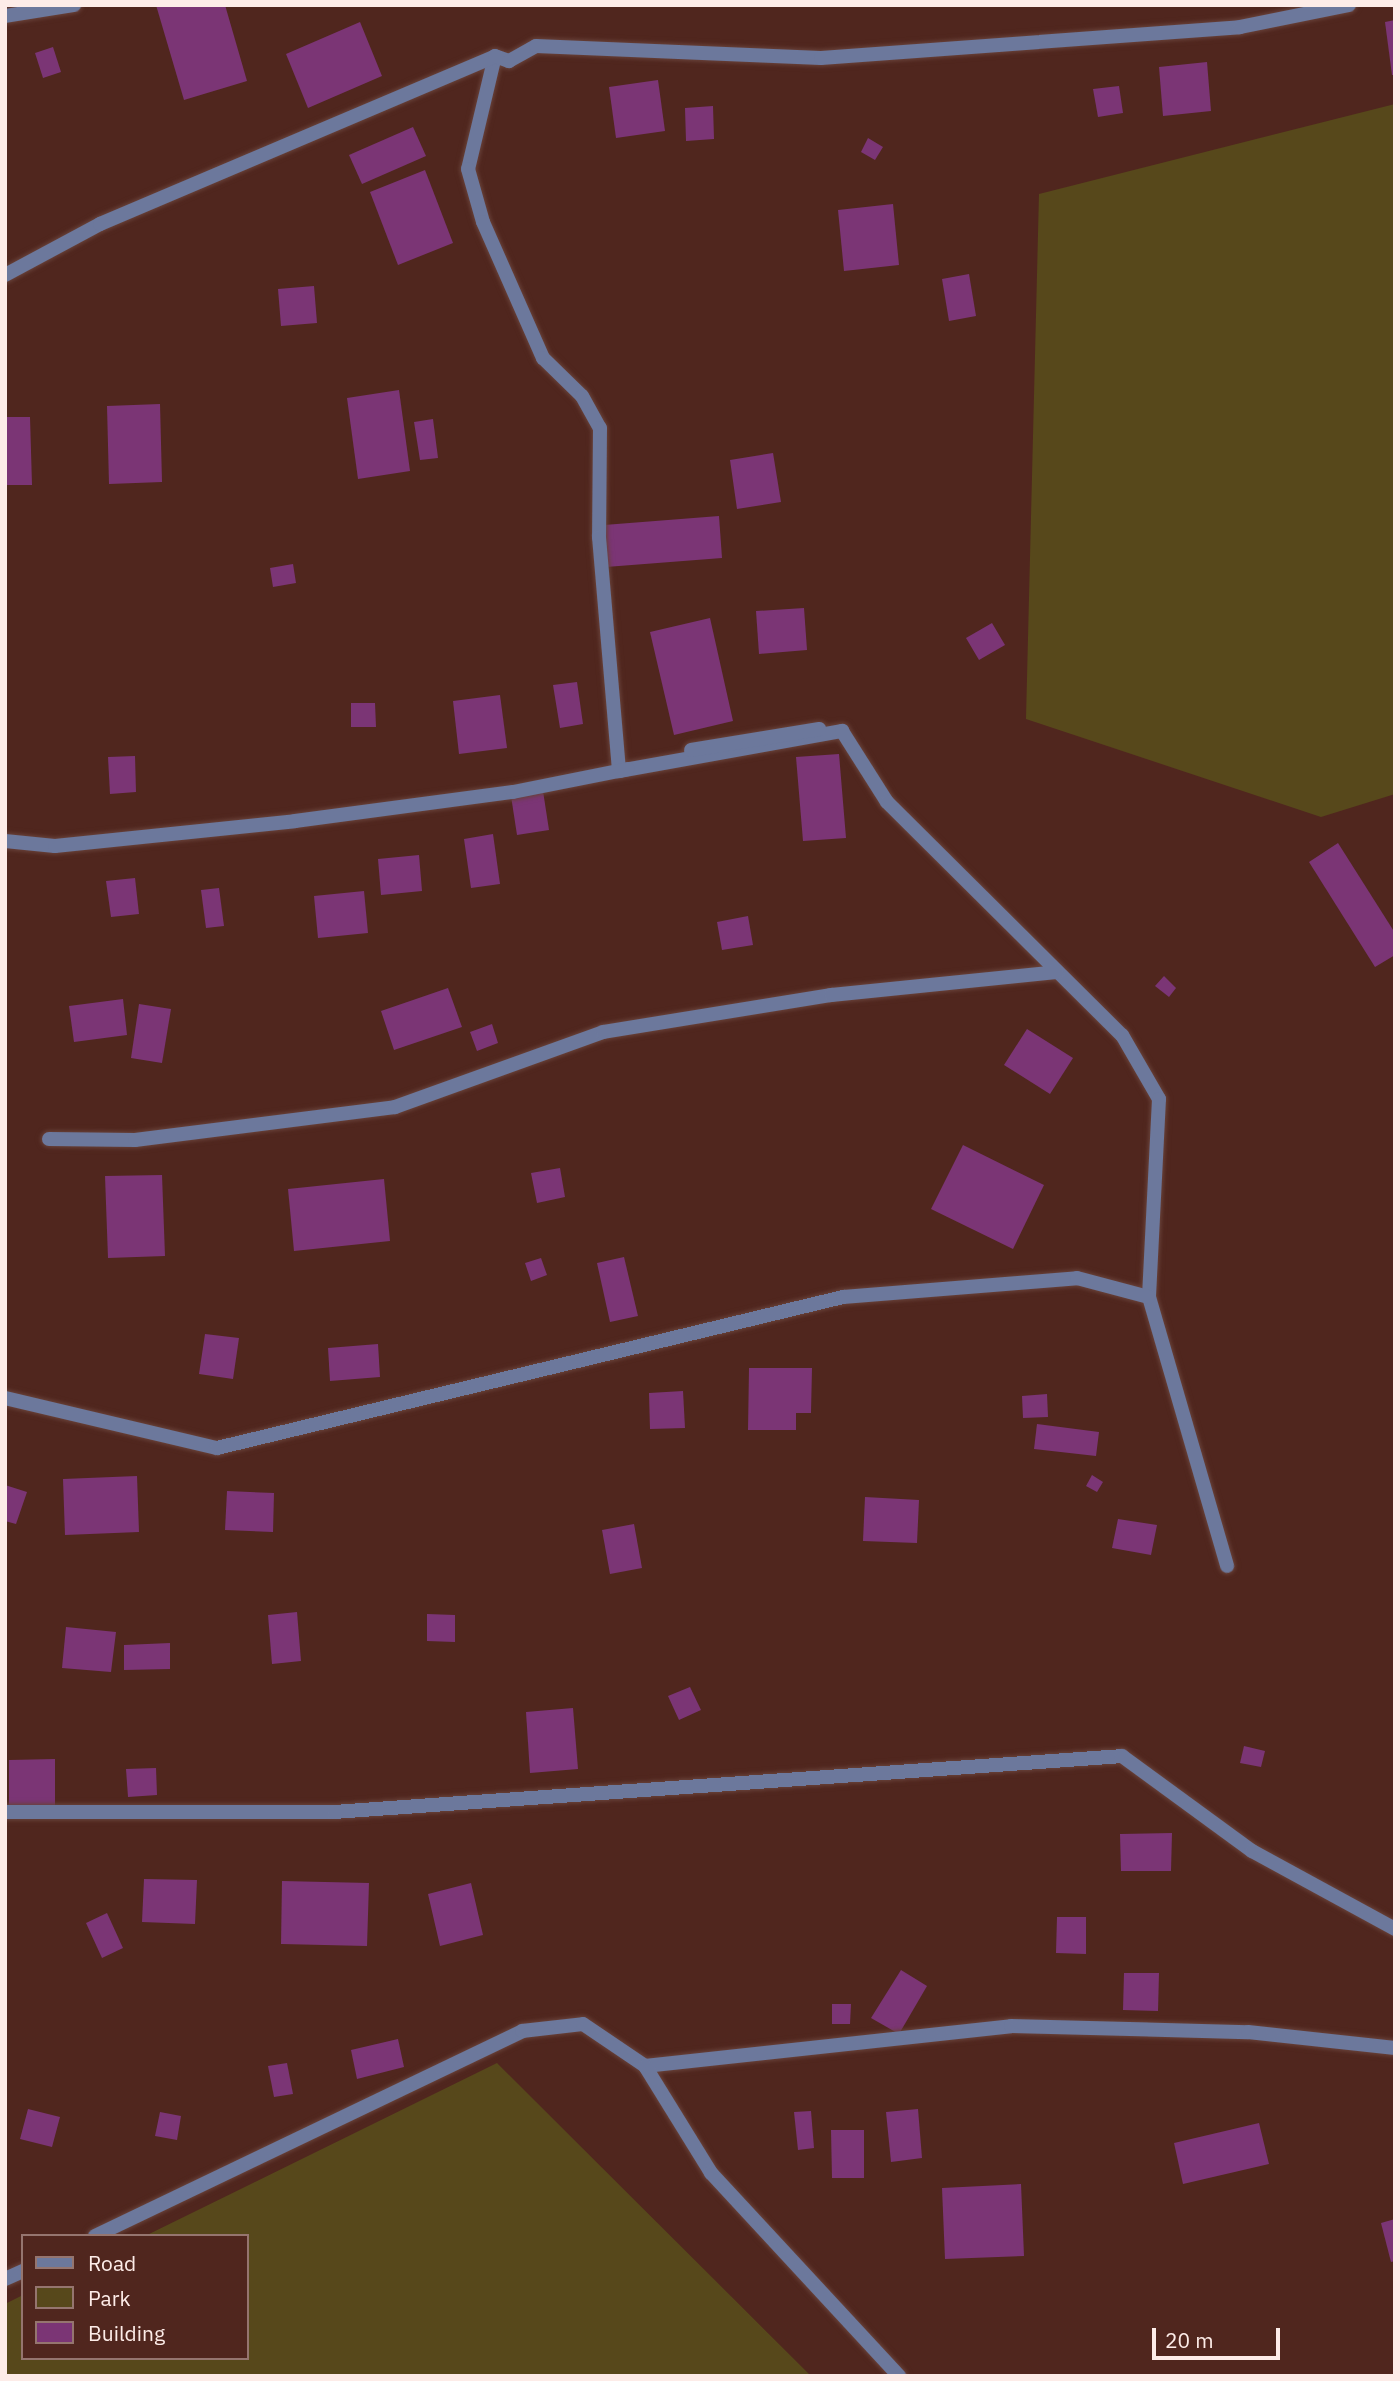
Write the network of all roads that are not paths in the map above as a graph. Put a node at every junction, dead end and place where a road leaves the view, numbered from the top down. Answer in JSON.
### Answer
{"nodes":[{"id":1,"x":1349,"y":5,"type":"edge"},
{"id":2,"x":72,"y":6,"type":"edge"},
{"id":3,"x":5,"y":16,"type":"edge"},
{"id":4,"x":495,"y":56,"type":"junction"},
{"id":5,"x":5,"y":275,"type":"edge"},
{"id":6,"x":619,"y":771,"type":"junction"},
{"id":7,"x":5,"y":841,"type":"edge"},
{"id":8,"x":1057,"y":972,"type":"junction"},
{"id":9,"x":49,"y":1139,"type":"dead end"},
{"id":10,"x":1149,"y":1297,"type":"junction"},
{"id":11,"x":5,"y":1398,"type":"edge"},
{"id":12,"x":1227,"y":1566,"type":"dead end"},
{"id":13,"x":5,"y":1812,"type":"edge"},
{"id":14,"x":1395,"y":1929,"type":"edge"},
{"id":15,"x":1395,"y":2048,"type":"edge"},
{"id":16,"x":645,"y":2066,"type":"junction"},
{"id":17,"x":99,"y":2234,"type":"edge"},
{"id":18,"x":21,"y":2272,"type":"edge"},
{"id":19,"x":5,"y":2279,"type":"edge"},
{"id":20,"x":899,"y":2376,"type":"edge"}],
"edges":[{"from":1,"to":4,"type":"street"},
{"from":2,"to":3,"type":"street"},
{"from":4,"to":5,"type":"street"},
{"from":4,"to":6,"type":"street"},
{"from":6,"to":7,"type":"street"},
{"from":6,"to":8,"type":"street"},
{"from":8,"to":9,"type":"street"},
{"from":8,"to":10,"type":"street"},
{"from":10,"to":11,"type":"street"},
{"from":10,"to":12,"type":"street"},
{"from":13,"to":14,"type":"street"},
{"from":15,"to":16,"type":"street"},
{"from":16,"to":17,"type":"street"},
{"from":16,"to":20,"type":"street"},
{"from":18,"to":19,"type":"street"}]}
